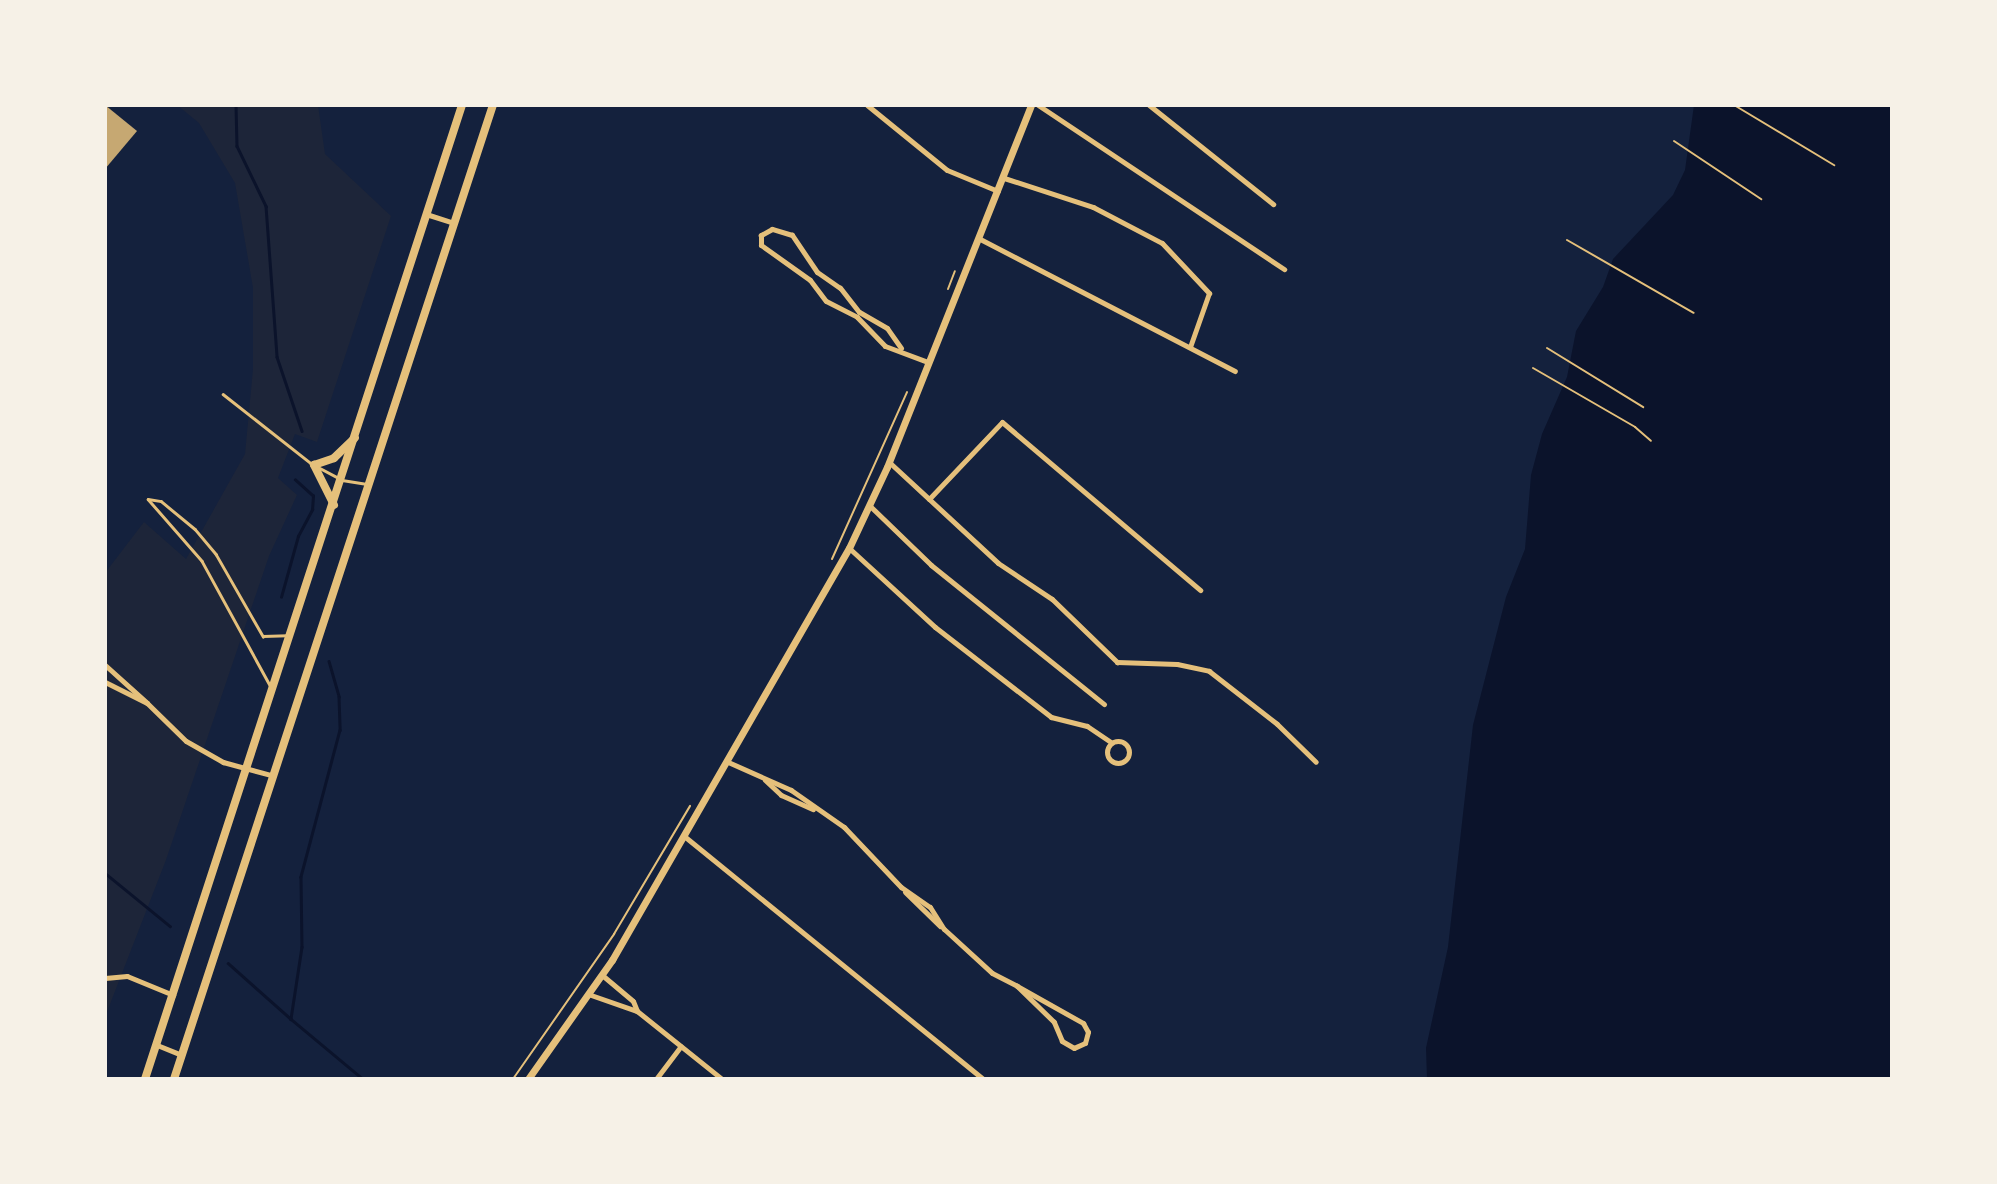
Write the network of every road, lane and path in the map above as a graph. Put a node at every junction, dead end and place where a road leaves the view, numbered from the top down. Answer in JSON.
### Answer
{"nodes":[{"id":1,"x":462,"y":105,"type":"edge"},
{"id":2,"x":493,"y":105,"type":"edge"},
{"id":3,"x":867,"y":105,"type":"edge"},
{"id":4,"x":1031,"y":105,"type":"edge"},
{"id":5,"x":1038,"y":105,"type":"edge"},
{"id":6,"x":1149,"y":105,"type":"edge"},
{"id":7,"x":1734,"y":105,"type":"edge"},
{"id":8,"x":1674,"y":141,"type":"dead end"},
{"id":9,"x":1834,"y":165,"type":"dead end"},
{"id":10,"x":1004,"y":178,"type":"junction"},
{"id":11,"x":998,"y":191,"type":"junction"},
{"id":12,"x":1761,"y":200,"type":"dead end"},
{"id":13,"x":1273,"y":204,"type":"dead end"},
{"id":14,"x":426,"y":214,"type":"junction"},
{"id":15,"x":454,"y":223,"type":"junction"},
{"id":16,"x":981,"y":239,"type":"junction"},
{"id":17,"x":1567,"y":240,"type":"dead end"},
{"id":18,"x":958,"y":266,"type":"dead end"},
{"id":19,"x":1284,"y":269,"type":"dead end"},
{"id":20,"x":817,"y":272,"type":"junction"},
{"id":21,"x":810,"y":280,"type":"junction"},
{"id":22,"x":947,"y":293,"type":"dead end"},
{"id":23,"x":1694,"y":313,"type":"dead end"},
{"id":24,"x":858,"y":314,"type":"junction"},
{"id":25,"x":1190,"y":346,"type":"junction"},
{"id":26,"x":901,"y":348,"type":"junction"},
{"id":27,"x":1547,"y":348,"type":"dead end"},
{"id":28,"x":928,"y":362,"type":"junction"},
{"id":29,"x":1533,"y":368,"type":"dead end"},
{"id":30,"x":1235,"y":371,"type":"dead end"},
{"id":31,"x":912,"y":381,"type":"dead end"},
{"id":32,"x":223,"y":394,"type":"dead end"},
{"id":33,"x":1643,"y":407,"type":"dead end"},
{"id":34,"x":355,"y":438,"type":"junction"},
{"id":35,"x":1651,"y":441,"type":"dead end"},
{"id":36,"x":889,"y":462,"type":"junction"},
{"id":37,"x":314,"y":465,"type":"junction"},
{"id":38,"x":342,"y":480,"type":"junction"},
{"id":39,"x":367,"y":484,"type":"junction"},
{"id":40,"x":929,"y":499,"type":"junction"},
{"id":41,"x":334,"y":505,"type":"junction"},
{"id":42,"x":870,"y":506,"type":"junction"},
{"id":43,"x":849,"y":548,"type":"junction"},
{"id":44,"x":831,"y":561,"type":"dead end"},
{"id":45,"x":1200,"y":590,"type":"dead end"},
{"id":46,"x":292,"y":634,"type":"junction"},
{"id":47,"x":105,"y":664,"type":"edge"},
{"id":48,"x":105,"y":682,"type":"edge"},
{"id":49,"x":270,"y":688,"type":"junction"},
{"id":50,"x":147,"y":703,"type":"junction"},
{"id":51,"x":1104,"y":704,"type":"dead end"},
{"id":52,"x":1111,"y":743,"type":"junction"},
{"id":53,"x":729,"y":762,"type":"junction"},
{"id":54,"x":1315,"y":762,"type":"dead end"},
{"id":55,"x":245,"y":767,"type":"junction"},
{"id":56,"x":271,"y":775,"type":"junction"},
{"id":57,"x":695,"y":798,"type":"dead end"},
{"id":58,"x":684,"y":836,"type":"junction"},
{"id":59,"x":602,"y":975,"type":"junction"},
{"id":60,"x":105,"y":978,"type":"edge"},
{"id":61,"x":1017,"y":986,"type":"junction"},
{"id":62,"x":589,"y":994,"type":"junction"},
{"id":63,"x":173,"y":995,"type":"junction"},
{"id":64,"x":637,"y":1011,"type":"junction"},
{"id":65,"x":157,"y":1045,"type":"junction"},
{"id":66,"x":681,"y":1046,"type":"junction"},
{"id":67,"x":182,"y":1055,"type":"junction"},
{"id":68,"x":145,"y":1079,"type":"edge"},
{"id":69,"x":174,"y":1079,"type":"edge"},
{"id":70,"x":513,"y":1079,"type":"edge"},
{"id":71,"x":528,"y":1079,"type":"edge"},
{"id":72,"x":656,"y":1079,"type":"edge"},
{"id":73,"x":722,"y":1079,"type":"edge"},
{"id":74,"x":983,"y":1079,"type":"edge"}],
"edges":[{"from":1,"to":14,"type":"main road"},
{"from":2,"to":15,"type":"main road"},
{"from":3,"to":11,"type":"street"},
{"from":4,"to":10,"type":"main road"},
{"from":5,"to":19,"type":"street"},
{"from":6,"to":13,"type":"street"},
{"from":7,"to":9,"type":"path"},
{"from":8,"to":12,"type":"path"},
{"from":10,"to":11,"type":"main road"},
{"from":10,"to":25,"type":"street"},
{"from":11,"to":16,"type":"main road"},
{"from":14,"to":15,"type":"street"},
{"from":14,"to":34,"type":"main road"},
{"from":15,"to":39,"type":"main road"},
{"from":16,"to":25,"type":"street"},
{"from":16,"to":28,"type":"main road"},
{"from":17,"to":23,"type":"path"},
{"from":18,"to":22,"type":"path"},
{"from":20,"to":21,"type":"street"},
{"from":20,"to":21,"type":"street"},
{"from":20,"to":24,"type":"street"},
{"from":21,"to":24,"type":"street"},
{"from":24,"to":26,"type":"street"},
{"from":24,"to":26,"type":"street"},
{"from":25,"to":30,"type":"street"},
{"from":26,"to":28,"type":"street"},
{"from":27,"to":33,"type":"path"},
{"from":28,"to":36,"type":"main road"},
{"from":29,"to":35,"type":"path"},
{"from":31,"to":44,"type":"path"},
{"from":32,"to":37,"type":"lane"},
{"from":34,"to":37,"type":"main road"},
{"from":34,"to":38,"type":"main road"},
{"from":36,"to":40,"type":"street"},
{"from":36,"to":42,"type":"main road"},
{"from":37,"to":38,"type":"lane"},
{"from":37,"to":41,"type":"main road"},
{"from":38,"to":39,"type":"lane"},
{"from":38,"to":41,"type":"main road"},
{"from":39,"to":56,"type":"main road"},
{"from":40,"to":45,"type":"street"},
{"from":40,"to":54,"type":"street"},
{"from":41,"to":46,"type":"main road"},
{"from":42,"to":43,"type":"main road"},
{"from":42,"to":51,"type":"street"},
{"from":43,"to":52,"type":"street"},
{"from":43,"to":53,"type":"main road"},
{"from":46,"to":49,"type":"main road"},
{"from":46,"to":49,"type":"lane"},
{"from":47,"to":50,"type":"street"},
{"from":48,"to":50,"type":"street"},
{"from":49,"to":55,"type":"main road"},
{"from":50,"to":55,"type":"street"},
{"from":52,"to":52,"type":"street"},
{"from":53,"to":58,"type":"main road"},
{"from":53,"to":61,"type":"street"},
{"from":55,"to":56,"type":"street"},
{"from":55,"to":63,"type":"main road"},
{"from":56,"to":67,"type":"main road"},
{"from":57,"to":70,"type":"path"},
{"from":58,"to":59,"type":"main road"},
{"from":58,"to":74,"type":"street"},
{"from":59,"to":62,"type":"main road"},
{"from":59,"to":64,"type":"street"},
{"from":60,"to":63,"type":"street"},
{"from":61,"to":61,"type":"street"},
{"from":62,"to":64,"type":"street"},
{"from":62,"to":71,"type":"main road"},
{"from":63,"to":65,"type":"main road"},
{"from":64,"to":66,"type":"street"},
{"from":65,"to":67,"type":"street"},
{"from":65,"to":68,"type":"main road"},
{"from":66,"to":72,"type":"street"},
{"from":66,"to":73,"type":"street"},
{"from":67,"to":69,"type":"main road"}]}
